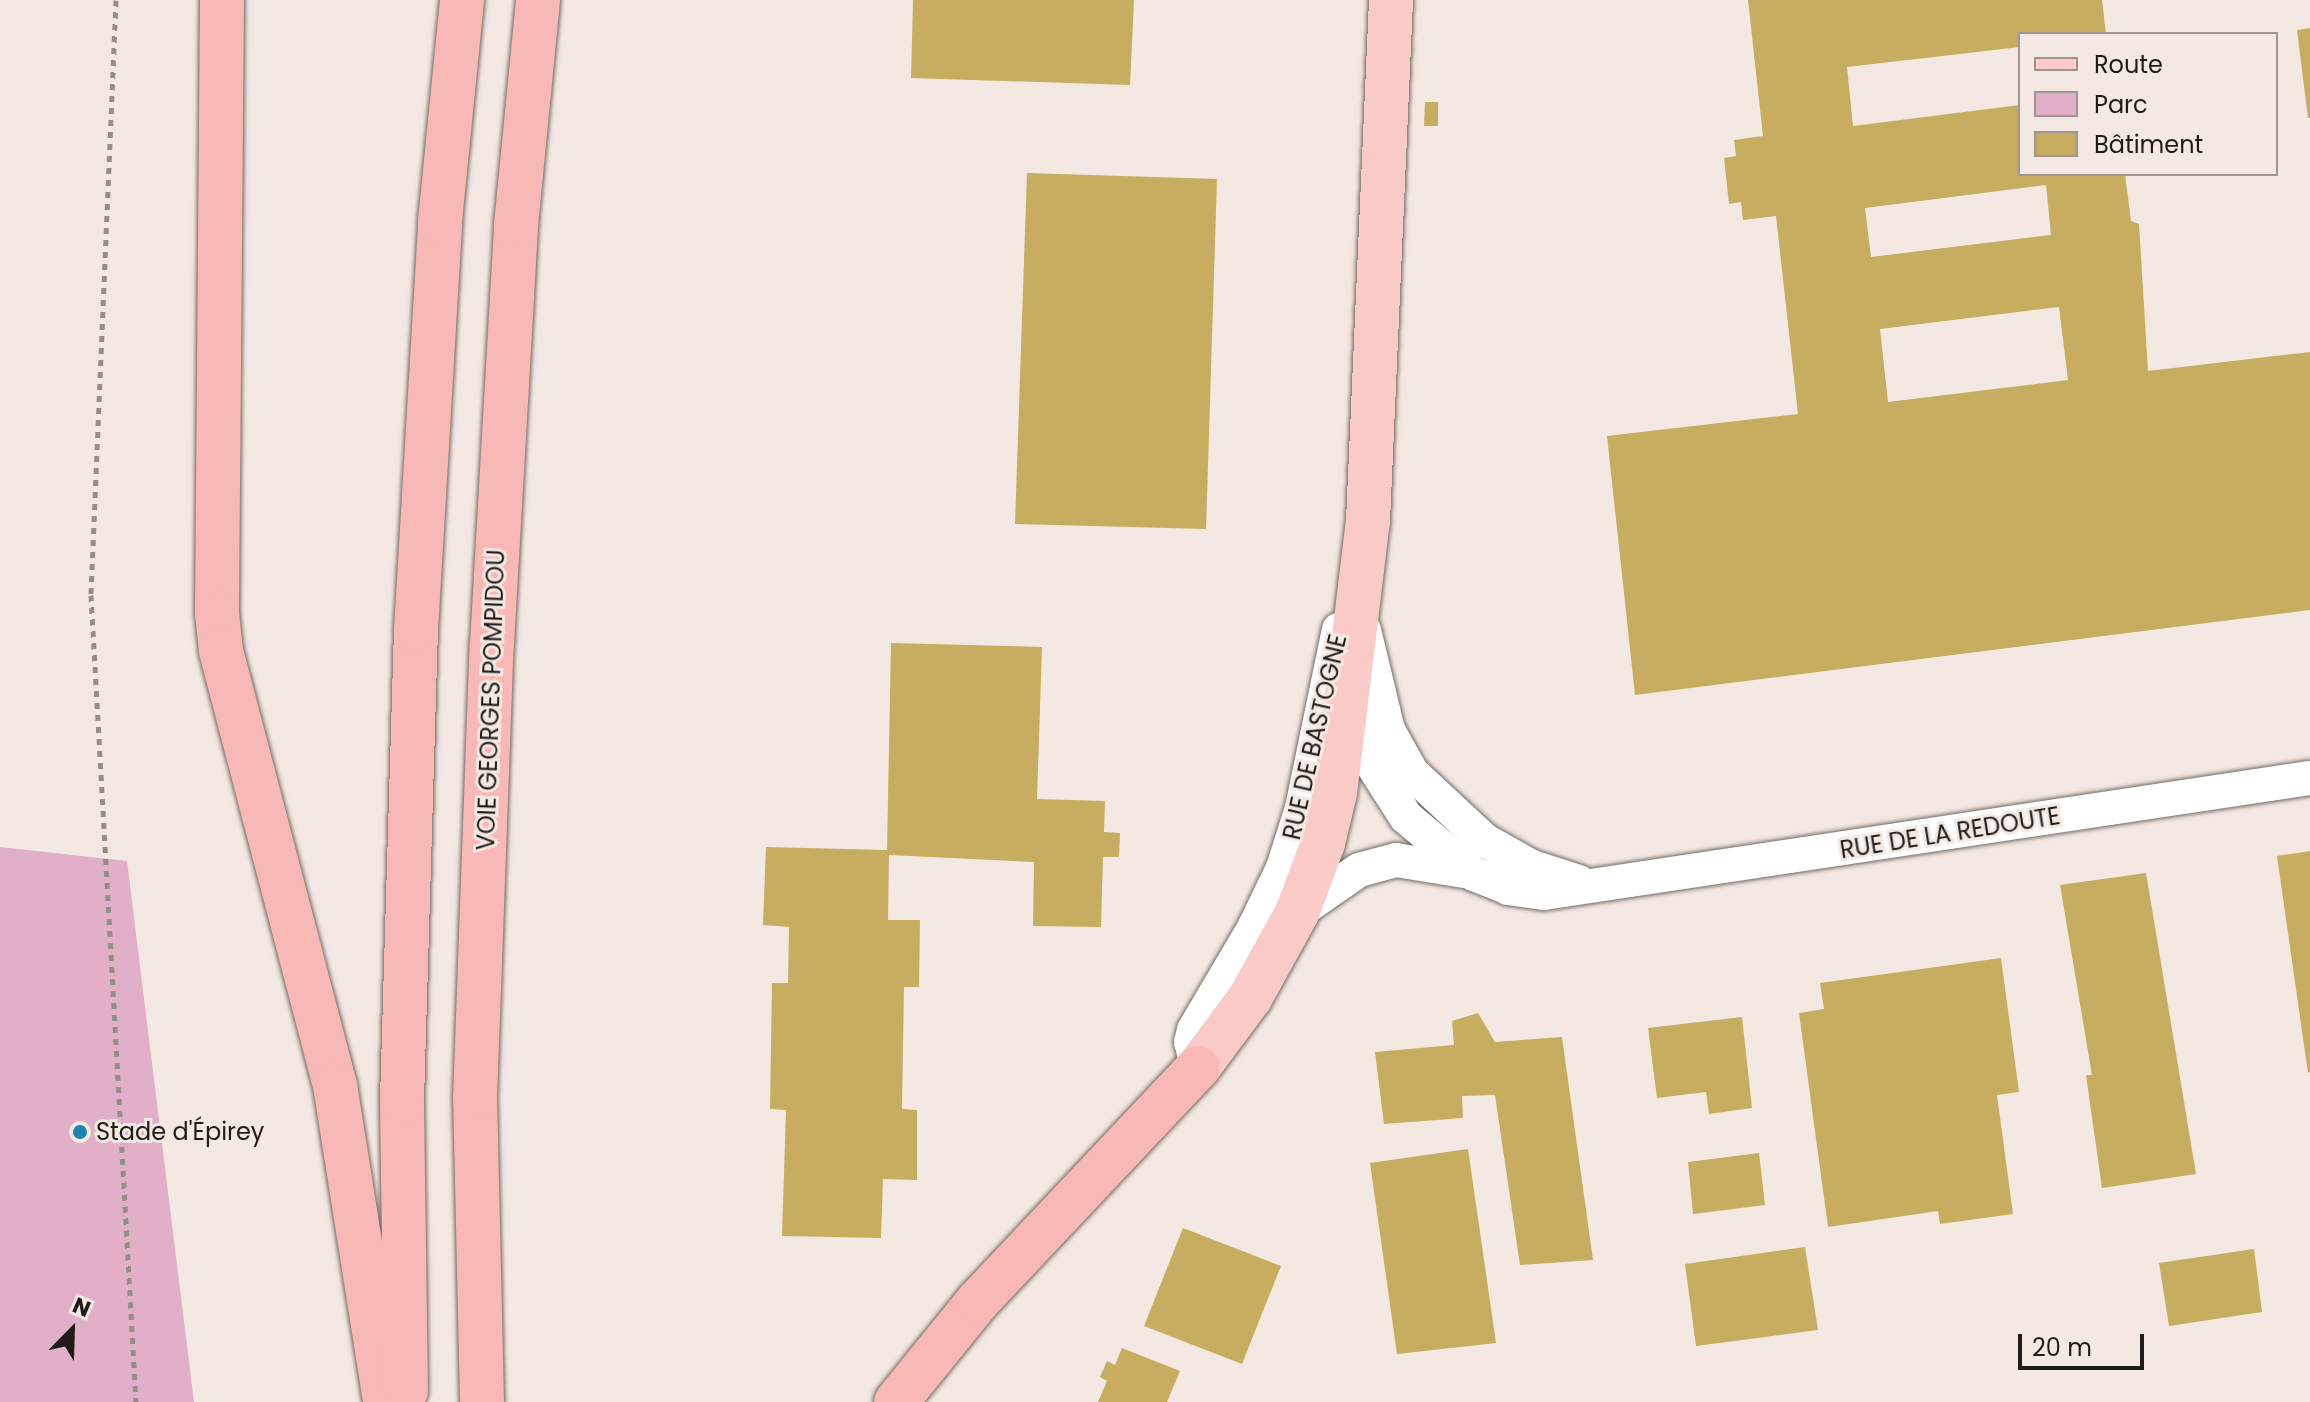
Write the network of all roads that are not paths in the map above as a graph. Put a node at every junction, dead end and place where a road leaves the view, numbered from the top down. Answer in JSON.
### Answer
{"nodes":[{"id":1,"x":222,"y":0,"type":"edge"},
{"id":2,"x":462,"y":0,"type":"edge"},
{"id":3,"x":538,"y":0,"type":"edge"},
{"id":4,"x":1391,"y":0,"type":"edge"},
{"id":5,"x":1368,"y":521,"type":"junction"},
{"id":6,"x":1346,"y":702,"type":"junction"},
{"id":7,"x":2310,"y":778,"type":"edge"},
{"id":8,"x":1474,"y":874,"type":"junction"},
{"id":9,"x":1591,"y":887,"type":"junction"},
{"id":10,"x":1297,"y":913,"type":"junction"},
{"id":11,"x":1198,"y":1068,"type":"junction"},
{"id":12,"x":385,"y":1402,"type":"edge"},
{"id":13,"x":407,"y":1402,"type":"edge"},
{"id":14,"x":482,"y":1402,"type":"edge"},
{"id":15,"x":896,"y":1402,"type":"edge"}],
"edges":[{"from":1,"to":12,"type":"highway"},
{"from":2,"to":13,"type":"highway"},
{"from":3,"to":14,"type":"highway","name":"VOIE GEORGES POMPIDOU"},
{"from":4,"to":5,"type":"main road","name":"RUE DE BASTOGNE"},
{"from":5,"to":6,"type":"main road","name":"RUE DE BASTOGNE"},
{"from":5,"to":9,"type":"street","name":"RUE DE LA REDOUTE"},
{"from":5,"to":11,"type":"street","name":"RUE DE BASTOGNE"},
{"from":6,"to":8,"type":"street","name":"RUE DE LA REDOUTE"},
{"from":6,"to":10,"type":"main road","name":"RUE DE BASTOGNE"},
{"from":7,"to":9,"type":"street","name":"RUE DE LA REDOUTE"},
{"from":8,"to":9,"type":"street","name":"RUE DE LA REDOUTE"},
{"from":8,"to":10,"type":"street","name":"RUE DE LA REDOUTE"},
{"from":10,"to":11,"type":"main road","name":"RUE DE BASTOGNE"},
{"from":11,"to":15,"type":"highway"}]}
